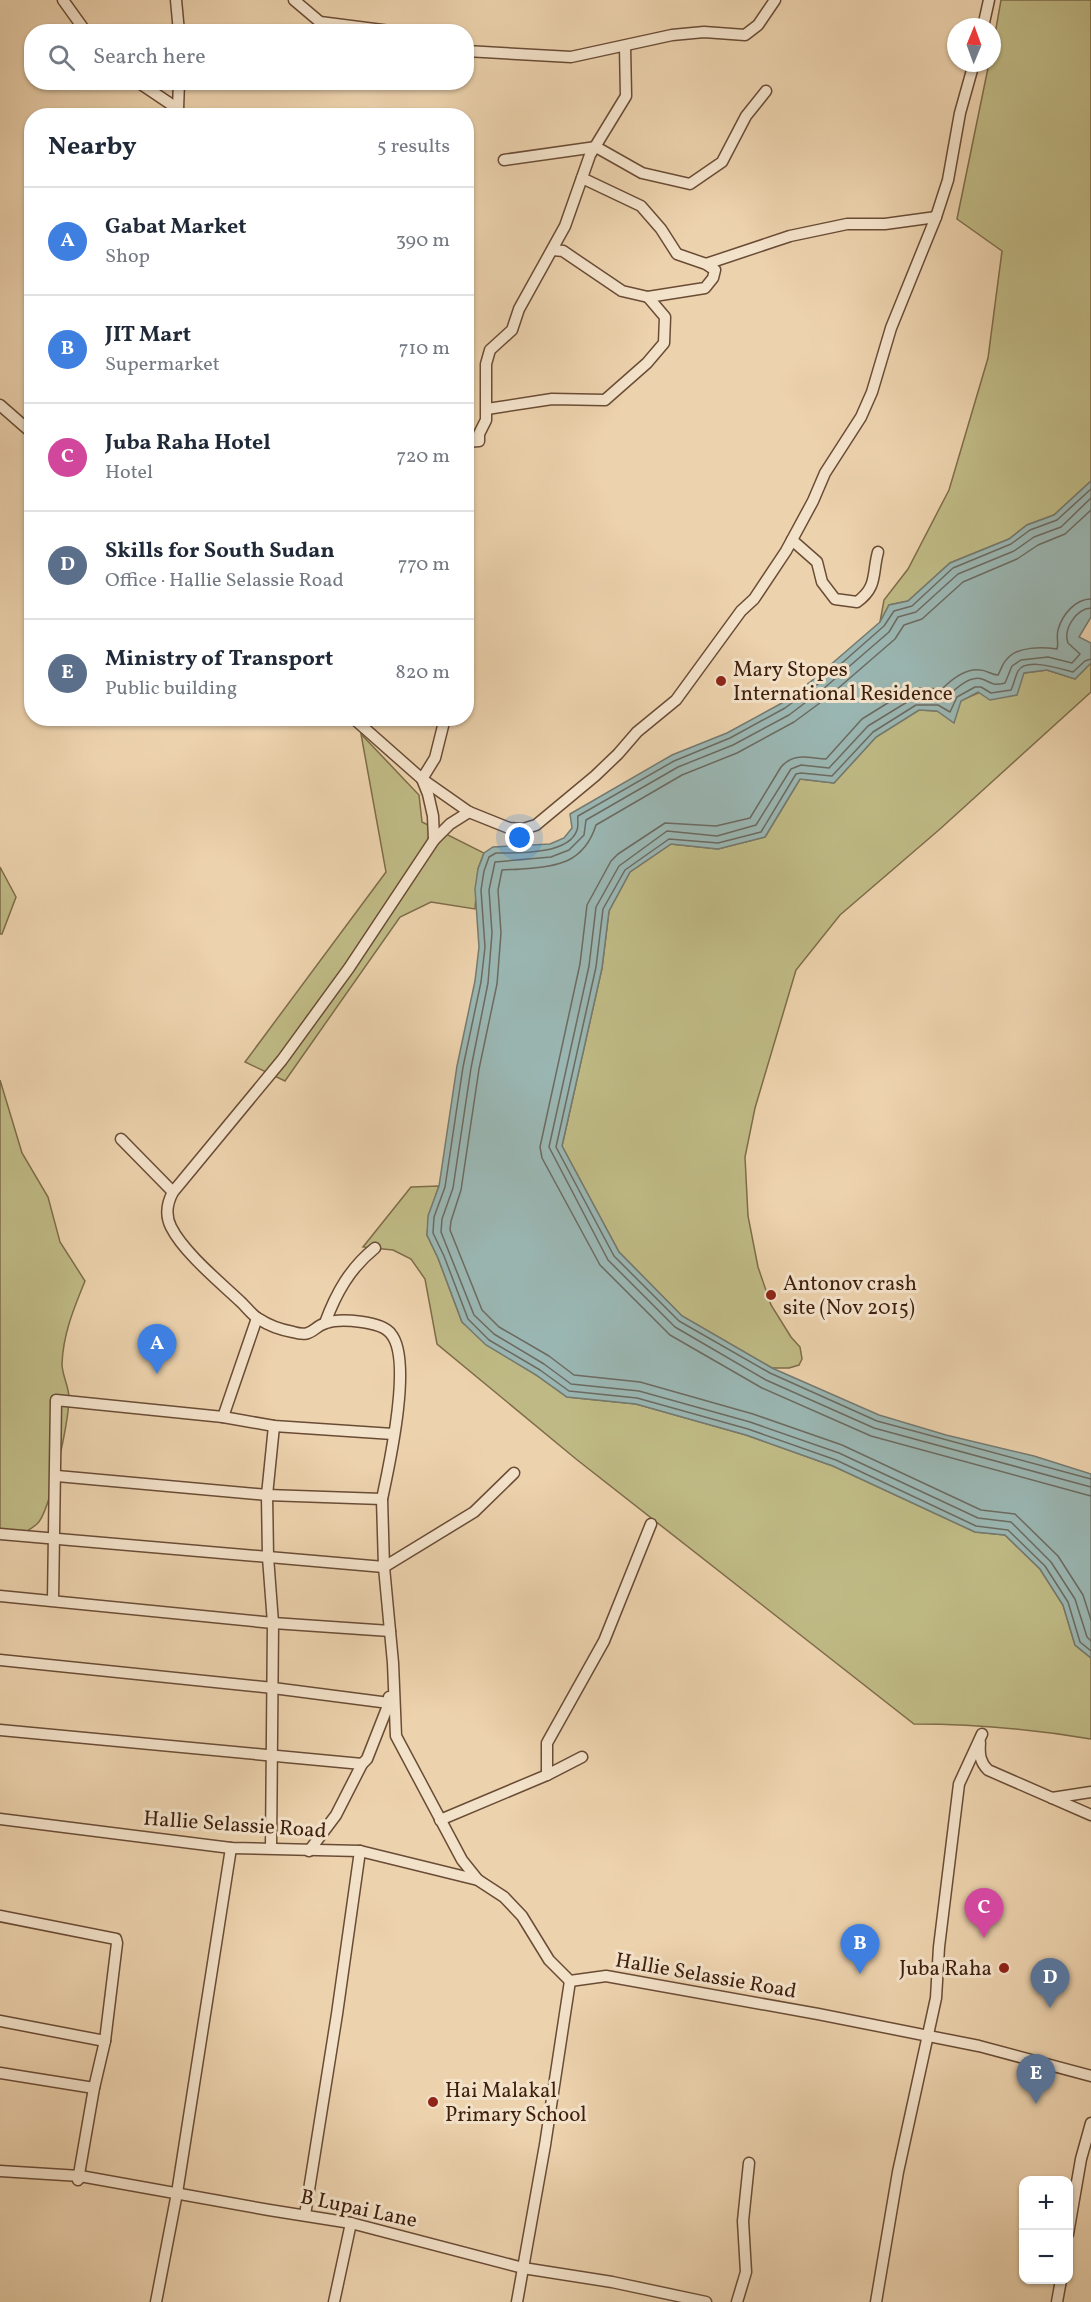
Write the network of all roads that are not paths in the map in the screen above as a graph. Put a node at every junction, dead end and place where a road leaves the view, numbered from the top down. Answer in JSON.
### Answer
{"nodes":[{"id":1,"x":63,"y":0,"type":"edge"},
{"id":2,"x":176,"y":0,"type":"edge"},
{"id":3,"x":294,"y":0,"type":"edge"},
{"id":4,"x":775,"y":0,"type":"edge"},
{"id":5,"x":989,"y":0,"type":"edge"},
{"id":6,"x":985,"y":18,"type":"edge"},
{"id":7,"x":80,"y":24,"type":"edge"},
{"id":8,"x":178,"y":24,"type":"edge"},
{"id":9,"x":336,"y":24,"type":"edge"},
{"id":10,"x":625,"y":46,"type":"junction"},
{"id":11,"x":474,"y":51,"type":"edge"},
{"id":12,"x":971,"y":72,"type":"edge"},
{"id":13,"x":149,"y":90,"type":"edge"},
{"id":14,"x":179,"y":90,"type":"edge"},
{"id":15,"x":766,"y":91,"type":"dead end"},
{"id":16,"x":174,"y":108,"type":"edge"},
{"id":17,"x":179,"y":108,"type":"edge"},
{"id":18,"x":596,"y":147,"type":"junction"},
{"id":19,"x":504,"y":160,"type":"dead end"},
{"id":20,"x":582,"y":178,"type":"junction"},
{"id":21,"x":936,"y":217,"type":"junction"},
{"id":22,"x":553,"y":250,"type":"junction"},
{"id":23,"x":706,"y":264,"type":"junction"},
{"id":24,"x":648,"y":297,"type":"junction"},
{"id":25,"x":0,"y":405,"type":"edge"},
{"id":26,"x":487,"y":409,"type":"junction"},
{"id":27,"x":24,"y":426,"type":"edge"},
{"id":28,"x":474,"y":441,"type":"edge"},
{"id":29,"x":792,"y":540,"type":"junction"},
{"id":30,"x":878,"y":552,"type":"dead end"},
{"id":31,"x":362,"y":726,"type":"edge"},
{"id":32,"x":443,"y":726,"type":"edge"},
{"id":33,"x":422,"y":779,"type":"junction"},
{"id":34,"x":469,"y":812,"type":"junction"},
{"id":35,"x":434,"y":840,"type":"junction"},
{"id":36,"x":121,"y":1139,"type":"dead end"},
{"id":37,"x":172,"y":1192,"type":"junction"},
{"id":38,"x":375,"y":1248,"type":"dead end"},
{"id":39,"x":257,"y":1318,"type":"junction"},
{"id":40,"x":325,"y":1323,"type":"junction"},
{"id":41,"x":223,"y":1417,"type":"junction"},
{"id":42,"x":274,"y":1426,"type":"junction"},
{"id":43,"x":393,"y":1434,"type":"junction"},
{"id":44,"x":514,"y":1473,"type":"dead end"},
{"id":45,"x":57,"y":1476,"type":"junction"},
{"id":46,"x":267,"y":1495,"type":"junction"},
{"id":47,"x":382,"y":1499,"type":"junction"},
{"id":48,"x":651,"y":1524,"type":"dead end"},
{"id":49,"x":0,"y":1534,"type":"edge"},
{"id":50,"x":55,"y":1539,"type":"junction"},
{"id":51,"x":268,"y":1557,"type":"junction"},
{"id":52,"x":384,"y":1567,"type":"junction"},
{"id":53,"x":0,"y":1596,"type":"edge"},
{"id":54,"x":53,"y":1600,"type":"junction"},
{"id":55,"x":273,"y":1623,"type":"junction"},
{"id":56,"x":390,"y":1631,"type":"junction"},
{"id":57,"x":0,"y":1660,"type":"edge"},
{"id":58,"x":393,"y":1664,"type":"junction"},
{"id":59,"x":273,"y":1688,"type":"junction"},
{"id":60,"x":389,"y":1703,"type":"junction"},
{"id":61,"x":0,"y":1730,"type":"edge"},
{"id":62,"x":271,"y":1755,"type":"junction"},
{"id":63,"x":582,"y":1757,"type":"dead end"},
{"id":64,"x":362,"y":1764,"type":"junction"},
{"id":65,"x":547,"y":1775,"type":"junction"},
{"id":66,"x":1091,"y":1792,"type":"edge"},
{"id":67,"x":1052,"y":1798,"type":"junction"},
{"id":68,"x":1091,"y":1815,"type":"edge"},
{"id":69,"x":0,"y":1819,"type":"edge"},
{"id":70,"x":440,"y":1820,"type":"junction"},
{"id":71,"x":231,"y":1848,"type":"junction"},
{"id":72,"x":271,"y":1848,"type":"junction"},
{"id":73,"x":309,"y":1851,"type":"junction"},
{"id":74,"x":360,"y":1851,"type":"junction"},
{"id":75,"x":478,"y":1880,"type":"junction"},
{"id":76,"x":0,"y":1916,"type":"edge"},
{"id":77,"x":570,"y":1981,"type":"junction"},
{"id":78,"x":0,"y":2021,"type":"edge"},
{"id":79,"x":927,"y":2036,"type":"junction"},
{"id":80,"x":105,"y":2041,"type":"junction"},
{"id":81,"x":0,"y":2073,"type":"edge"},
{"id":82,"x":1091,"y":2076,"type":"edge"},
{"id":83,"x":94,"y":2088,"type":"junction"},
{"id":84,"x":1091,"y":2123,"type":"edge"},
{"id":85,"x":1086,"y":2160,"type":"edge"},
{"id":86,"x":749,"y":2163,"type":"dead end"},
{"id":87,"x":0,"y":2171,"type":"edge"},
{"id":88,"x":81,"y":2176,"type":"junction"},
{"id":89,"x":177,"y":2193,"type":"junction"},
{"id":90,"x":305,"y":2215,"type":"junction"},
{"id":91,"x":351,"y":2223,"type":"junction"},
{"id":92,"x":1069,"y":2230,"type":"edge"},
{"id":93,"x":523,"y":2268,"type":"junction"},
{"id":94,"x":1059,"y":2284,"type":"edge"},
{"id":95,"x":156,"y":2302,"type":"edge"},
{"id":96,"x":334,"y":2302,"type":"edge"},
{"id":97,"x":517,"y":2302,"type":"edge"},
{"id":98,"x":700,"y":2302,"type":"edge"},
{"id":99,"x":737,"y":2302,"type":"edge"},
{"id":100,"x":876,"y":2302,"type":"edge"},
{"id":101,"x":1057,"y":2302,"type":"edge"}],
"edges":[{"from":1,"to":7,"type":"street"},
{"from":2,"to":8,"type":"street"},
{"from":3,"to":9,"type":"street"},
{"from":4,"to":10,"type":"street"},
{"from":5,"to":6,"type":"street"},
{"from":10,"to":11,"type":"street"},
{"from":10,"to":18,"type":"street"},
{"from":12,"to":21,"type":"street"},
{"from":13,"to":16,"type":"street"},
{"from":14,"to":17,"type":"street"},
{"from":15,"to":18,"type":"street"},
{"from":18,"to":19,"type":"street"},
{"from":18,"to":20,"type":"street"},
{"from":20,"to":22,"type":"street"},
{"from":20,"to":23,"type":"street"},
{"from":21,"to":23,"type":"street"},
{"from":21,"to":29,"type":"street"},
{"from":22,"to":24,"type":"street"},
{"from":22,"to":26,"type":"street"},
{"from":23,"to":24,"type":"street"},
{"from":24,"to":26,"type":"street"},
{"from":25,"to":27,"type":"street"},
{"from":26,"to":28,"type":"street"},
{"from":29,"to":30,"type":"street"},
{"from":29,"to":34,"type":"street"},
{"from":31,"to":33,"type":"street"},
{"from":32,"to":33,"type":"street"},
{"from":33,"to":34,"type":"street"},
{"from":33,"to":35,"type":"street"},
{"from":34,"to":35,"type":"street"},
{"from":35,"to":37,"type":"street"},
{"from":36,"to":37,"type":"street"},
{"from":37,"to":39,"type":"street"},
{"from":38,"to":40,"type":"street"},
{"from":39,"to":40,"type":"street"},
{"from":39,"to":41,"type":"street"},
{"from":40,"to":43,"type":"street"},
{"from":41,"to":42,"type":"street"},
{"from":41,"to":45,"type":"street"},
{"from":42,"to":43,"type":"street"},
{"from":42,"to":46,"type":"street"},
{"from":43,"to":47,"type":"street"},
{"from":44,"to":52,"type":"street"},
{"from":45,"to":46,"type":"street"},
{"from":45,"to":50,"type":"street"},
{"from":46,"to":47,"type":"street"},
{"from":46,"to":51,"type":"street"},
{"from":47,"to":52,"type":"street"},
{"from":48,"to":65,"type":"street"},
{"from":49,"to":50,"type":"street"},
{"from":50,"to":51,"type":"street"},
{"from":50,"to":54,"type":"street"},
{"from":51,"to":52,"type":"street"},
{"from":51,"to":55,"type":"street"},
{"from":52,"to":56,"type":"street"},
{"from":53,"to":54,"type":"street"},
{"from":54,"to":55,"type":"street"},
{"from":55,"to":56,"type":"street"},
{"from":55,"to":59,"type":"street"},
{"from":56,"to":58,"type":"street"},
{"from":57,"to":59,"type":"street"},
{"from":58,"to":60,"type":"street"},
{"from":58,"to":70,"type":"street"},
{"from":59,"to":60,"type":"street"},
{"from":59,"to":62,"type":"street"},
{"from":60,"to":64,"type":"street"},
{"from":61,"to":62,"type":"street"},
{"from":62,"to":64,"type":"street"},
{"from":62,"to":72,"type":"street"},
{"from":63,"to":65,"type":"street"},
{"from":64,"to":73,"type":"street"},
{"from":65,"to":70,"type":"street"},
{"from":66,"to":67,"type":"street"},
{"from":67,"to":68,"type":"street"},
{"from":67,"to":79,"type":"street"},
{"from":69,"to":71,"type":"street","name":"Hallie Selassie Road"},
{"from":70,"to":75,"type":"street"},
{"from":71,"to":72,"type":"street","name":"Hallie Selassie Road"},
{"from":71,"to":89,"type":"street"},
{"from":72,"to":73,"type":"street","name":"Hallie Selassie Road"},
{"from":73,"to":74,"type":"street","name":"Hallie Selassie Road"},
{"from":74,"to":75,"type":"street","name":"Hallie Selassie Road"},
{"from":74,"to":90,"type":"street"},
{"from":75,"to":77,"type":"street","name":"Hallie Selassie Road"},
{"from":76,"to":80,"type":"street"},
{"from":77,"to":79,"type":"street","name":"Hallie Selassie Road"},
{"from":77,"to":93,"type":"street"},
{"from":78,"to":80,"type":"street"},
{"from":79,"to":82,"type":"street","name":"Hallie Selassie Road"},
{"from":79,"to":100,"type":"street"},
{"from":80,"to":83,"type":"street"},
{"from":81,"to":83,"type":"street"},
{"from":83,"to":88,"type":"street"},
{"from":84,"to":85,"type":"street"},
{"from":85,"to":92,"type":"street"},
{"from":86,"to":99,"type":"street"},
{"from":87,"to":88,"type":"street","name":"B Lupai Lane"},
{"from":88,"to":89,"type":"street","name":"B Lupai Lane"},
{"from":89,"to":90,"type":"street","name":"B Lupai Lane"},
{"from":89,"to":95,"type":"street"},
{"from":90,"to":91,"type":"street","name":"B Lupai Lane"},
{"from":91,"to":93,"type":"street","name":"B Lupai Lane"},
{"from":91,"to":96,"type":"street"},
{"from":93,"to":97,"type":"street"},
{"from":93,"to":98,"type":"street","name":"B Lupai Lane"},
{"from":94,"to":101,"type":"street"}]}
